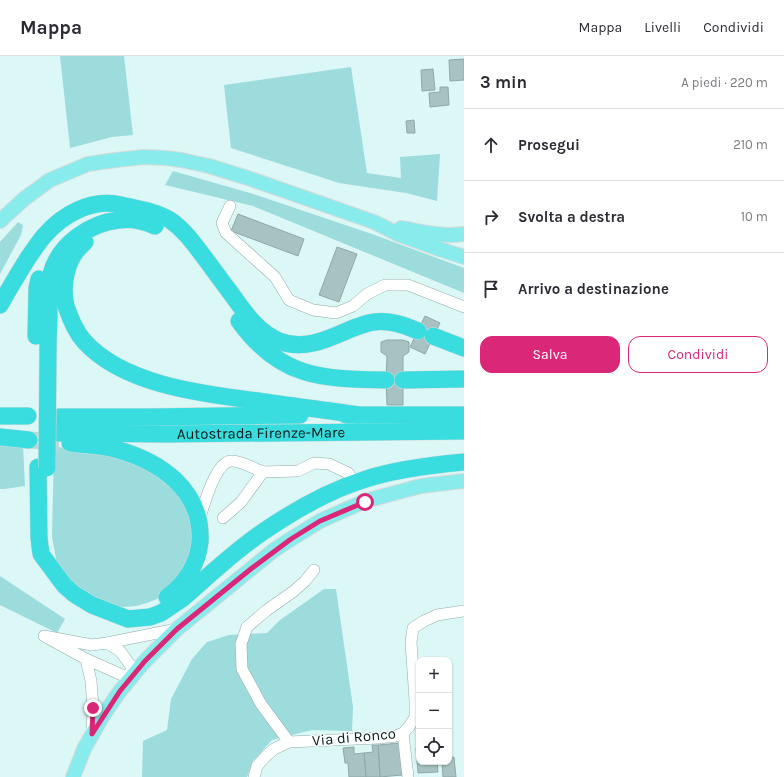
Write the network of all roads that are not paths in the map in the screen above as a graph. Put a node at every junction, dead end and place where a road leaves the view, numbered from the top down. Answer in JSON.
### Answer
{"nodes":[{"id":1,"x":230,"y":206,"type":"dead end"},
{"id":2,"x":132,"y":208,"type":"junction"},
{"id":3,"x":120,"y":220,"type":"junction"},
{"id":4,"x":0,"y":221,"type":"edge"},
{"id":5,"x":374,"y":222,"type":"junction"},
{"id":6,"x":464,"y":234,"type":"edge"},
{"id":7,"x":464,"y":257,"type":"edge"},
{"id":8,"x":0,"y":305,"type":"edge"},
{"id":9,"x":464,"y":307,"type":"edge"},
{"id":10,"x":464,"y":348,"type":"edge"},
{"id":11,"x":42,"y":351,"type":"junction"},
{"id":12,"x":464,"y":379,"type":"edge"},
{"id":13,"x":358,"y":415,"type":"junction"},
{"id":14,"x":464,"y":415,"type":"edge"},
{"id":15,"x":0,"y":416,"type":"edge"},
{"id":16,"x":29,"y":430,"type":"junction"},
{"id":17,"x":59,"y":431,"type":"junction"},
{"id":18,"x":464,"y":431,"type":"edge"},
{"id":19,"x":0,"y":433,"type":"edge"},
{"id":20,"x":0,"y":437,"type":"edge"},
{"id":21,"x":464,"y":462,"type":"edge"},
{"id":22,"x":264,"y":472,"type":"junction"},
{"id":23,"x":464,"y":481,"type":"edge"},
{"id":24,"x":355,"y":483,"type":"junction"},
{"id":25,"x":223,"y":518,"type":"dead end"},
{"id":26,"x":199,"y":522,"type":"junction"},
{"id":27,"x":314,"y":570,"type":"dead end"},
{"id":28,"x":104,"y":610,"type":"junction"},
{"id":29,"x":464,"y":612,"type":"edge"},
{"id":30,"x":177,"y":629,"type":"junction"},
{"id":31,"x":107,"y":643,"type":"junction"},
{"id":32,"x":86,"y":659,"type":"junction"},
{"id":33,"x":132,"y":675,"type":"junction"},
{"id":34,"x":403,"y":733,"type":"junction"},
{"id":35,"x":92,"y":734,"type":"junction"},
{"id":36,"x":290,"y":742,"type":"junction"},
{"id":37,"x":73,"y":777,"type":"edge"},
{"id":38,"x":254,"y":777,"type":"edge"},
{"id":39,"x":408,"y":777,"type":"edge"}],
"edges":[{"from":1,"to":9,"type":"street"},
{"from":2,"to":8,"type":"highway"},
{"from":2,"to":10,"type":"highway"},
{"from":2,"to":11,"type":"highway"},
{"from":3,"to":11,"type":"highway"},
{"from":3,"to":12,"type":"highway"},
{"from":3,"to":13,"type":"highway"},
{"from":4,"to":5,"type":"main road"},
{"from":5,"to":6,"type":"main road"},
{"from":5,"to":7,"type":"main road"},
{"from":11,"to":28,"type":"highway","bridge":true},
{"from":13,"to":14,"type":"highway","name":"Autostrada Firenze-Mare"},
{"from":13,"to":17,"type":"highway","name":"Autostrada Firenze-Mare"},
{"from":15,"to":16,"type":"highway"},
{"from":16,"to":19,"type":"highway"},
{"from":16,"to":20,"type":"highway"},
{"from":17,"to":18,"type":"highway","name":"Autostrada Firenze-Mare"},
{"from":17,"to":26,"type":"highway"},
{"from":21,"to":24,"type":"highway"},
{"from":22,"to":24,"type":"street"},
{"from":22,"to":25,"type":"street"},
{"from":22,"to":26,"type":"street"},
{"from":23,"to":30,"type":"main road"},
{"from":24,"to":28,"type":"highway"},
{"from":26,"to":28,"type":"highway"},
{"from":27,"to":36,"type":"street"},
{"from":29,"to":34,"type":"street","name":"Via di Ronco"},
{"from":30,"to":31,"type":"street"},
{"from":30,"to":33,"type":"main road"},
{"from":31,"to":32,"type":"street"},
{"from":31,"to":33,"type":"street"},
{"from":32,"to":33,"type":"street"},
{"from":32,"to":35,"type":"street"},
{"from":33,"to":35,"type":"main road"},
{"from":34,"to":36,"type":"street","name":"Via di Ronco"},
{"from":34,"to":39,"type":"street"},
{"from":35,"to":37,"type":"main road"},
{"from":36,"to":38,"type":"street","name":"Via di Ronco"}]}
